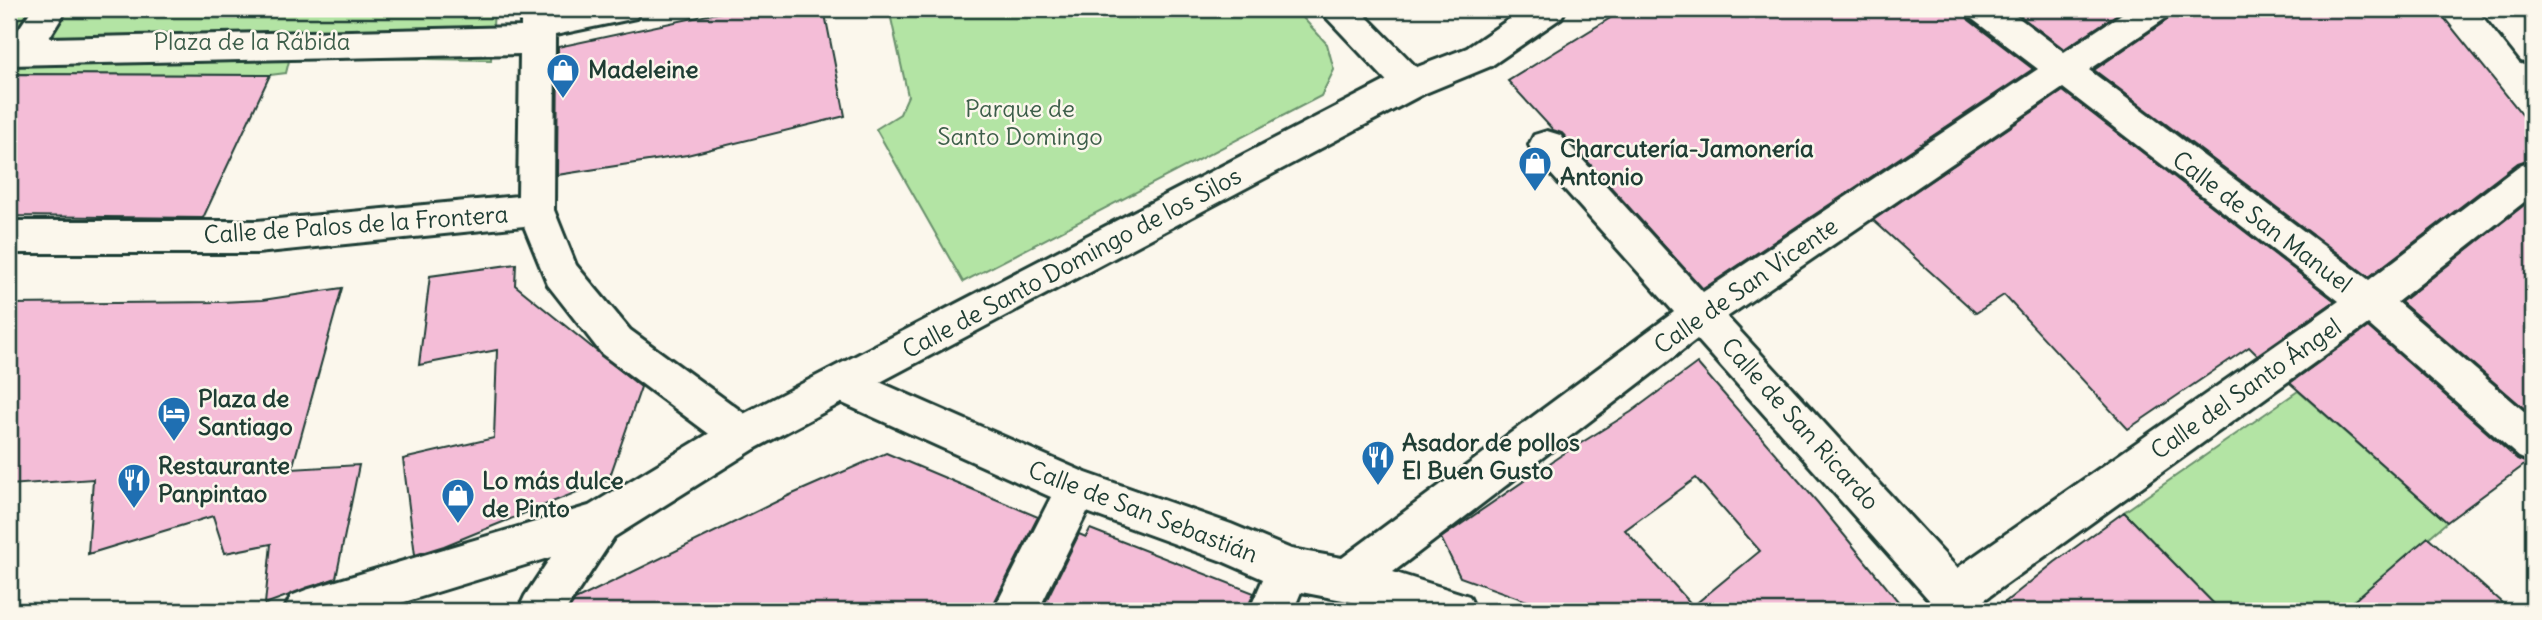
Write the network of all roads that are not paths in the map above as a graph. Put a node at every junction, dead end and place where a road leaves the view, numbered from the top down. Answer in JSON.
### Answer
{"nodes":[{"id":1,"x":50,"y":9,"type":"edge"},
{"id":2,"x":624,"y":9,"type":"edge"},
{"id":3,"x":1339,"y":9,"type":"edge"},
{"id":4,"x":1549,"y":9,"type":"edge"},
{"id":5,"x":1983,"y":9,"type":"edge"},
{"id":6,"x":2154,"y":9,"type":"edge"},
{"id":7,"x":2497,"y":9,"type":"edge"},
{"id":8,"x":539,"y":25,"type":"edge"},
{"id":9,"x":15,"y":52,"type":"edge"},
{"id":10,"x":2533,"y":52,"type":"edge"},
{"id":11,"x":2062,"y":71,"type":"junction"},
{"id":12,"x":1411,"y":84,"type":"junction"},
{"id":13,"x":1547,"y":145,"type":"dead end"},
{"id":14,"x":2533,"y":175,"type":"edge"},
{"id":15,"x":536,"y":210,"type":"junction"},
{"id":16,"x":9,"y":237,"type":"edge"},
{"id":17,"x":2369,"y":302,"type":"junction"},
{"id":18,"x":1701,"y":314,"type":"junction"},
{"id":19,"x":843,"y":384,"type":"junction"},
{"id":20,"x":742,"y":435,"type":"junction"},
{"id":21,"x":2533,"y":444,"type":"edge"},
{"id":22,"x":1077,"y":489,"type":"junction"},
{"id":23,"x":598,"y":523,"type":"junction"},
{"id":24,"x":1289,"y":569,"type":"junction"},
{"id":25,"x":1348,"y":580,"type":"junction"},
{"id":26,"x":1961,"y":603,"type":"edge"},
{"id":27,"x":306,"y":611,"type":"edge"},
{"id":28,"x":540,"y":611,"type":"edge"},
{"id":29,"x":1015,"y":611,"type":"edge"},
{"id":30,"x":1271,"y":611,"type":"edge"},
{"id":31,"x":1454,"y":611,"type":"edge"}],
"edges":[{"from":1,"to":9,"type":"street"},
{"from":2,"to":8,"type":"street"},
{"from":3,"to":12,"type":"street"},
{"from":4,"to":12,"type":"street","name":"Calle de Santo Domingo de los Silos"},
{"from":5,"to":11,"type":"street","name":"Calle de San Manuel"},
{"from":6,"to":11,"type":"street","name":"Calle de San Vicente"},
{"from":7,"to":10,"type":"street"},
{"from":8,"to":9,"type":"street"},
{"from":8,"to":15,"type":"street"},
{"from":11,"to":17,"type":"street","name":"Calle de San Manuel"},
{"from":11,"to":18,"type":"street","name":"Calle de San Vicente"},
{"from":12,"to":19,"type":"street","name":"Calle de Santo Domingo de los Silos"},
{"from":13,"to":18,"type":"street","name":"Calle de San Ricardo"},
{"from":14,"to":17,"type":"street","name":"Calle del Santo Ángel"},
{"from":15,"to":16,"type":"street","name":"Calle de Palos de la Frontera"},
{"from":15,"to":20,"type":"street"},
{"from":17,"to":21,"type":"street","name":"Calle de San Manuel"},
{"from":17,"to":26,"type":"street","name":"Calle del Santo Ángel"},
{"from":18,"to":25,"type":"street","name":"Calle de San Vicente"},
{"from":18,"to":26,"type":"street","name":"Calle de San Ricardo"},
{"from":19,"to":20,"type":"street","name":"Calle de Santo Domingo de los Silos"},
{"from":19,"to":22,"type":"street","name":"Calle de San Sebastián"},
{"from":20,"to":23,"type":"street","name":"Calle de Santo Domingo de los Silos"},
{"from":22,"to":24,"type":"street","name":"Calle de San Sebastián"},
{"from":22,"to":29,"type":"street"},
{"from":23,"to":27,"type":"street"},
{"from":23,"to":28,"type":"street"},
{"from":24,"to":25,"type":"street","name":"Calle de San Sebastián"},
{"from":24,"to":30,"type":"street"},
{"from":25,"to":31,"type":"street","name":"Calle de San Sebastián"}]}
